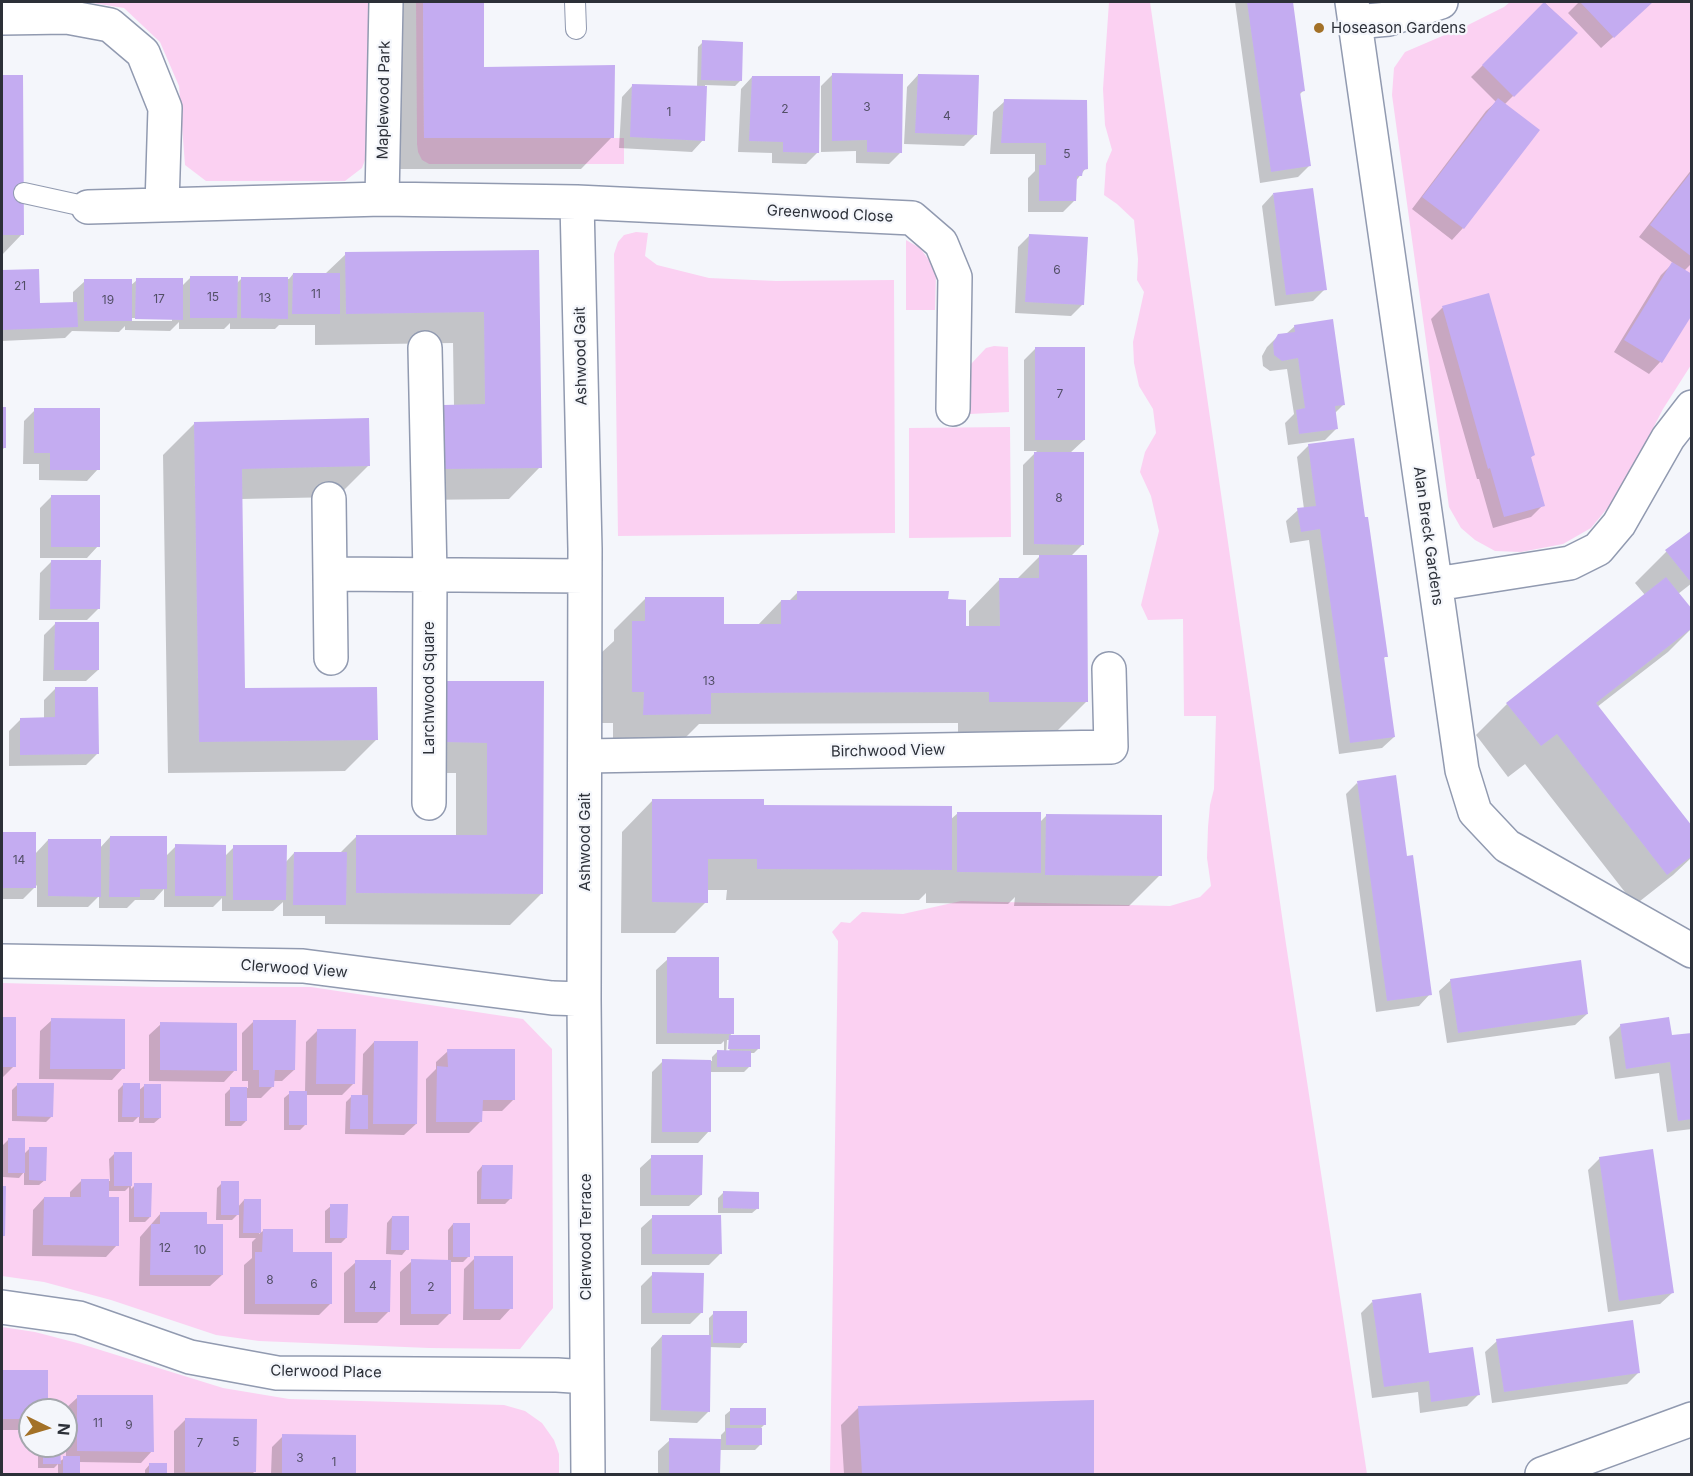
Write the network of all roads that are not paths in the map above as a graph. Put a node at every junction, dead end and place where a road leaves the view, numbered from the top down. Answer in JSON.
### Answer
{"nodes":[{"id":1,"x":386,"y":2,"type":"edge"},
{"id":2,"x":575,"y":2,"type":"edge"},
{"id":3,"x":1441,"y":2,"type":"edge"},
{"id":4,"x":1353,"y":12,"type":"edge"},
{"id":5,"x":2,"y":18,"type":"edge"},
{"id":6,"x":576,"y":29,"type":"dead end"},
{"id":7,"x":24,"y":193,"type":"dead end"},
{"id":8,"x":382,"y":199,"type":"junction"},
{"id":9,"x":577,"y":202,"type":"junction"},
{"id":10,"x":162,"y":205,"type":"junction"},
{"id":11,"x":88,"y":207,"type":"joint"},
{"id":12,"x":425,"y":348,"type":"dead end"},
{"id":13,"x":1692,"y":407,"type":"edge"},
{"id":14,"x":952,"y":408,"type":"dead end"},
{"id":15,"x":329,"y":499,"type":"dead end"},
{"id":16,"x":331,"y":574,"type":"junction"},
{"id":17,"x":429,"y":574,"type":"junction"},
{"id":18,"x":585,"y":576,"type":"junction"},
{"id":19,"x":1436,"y":584,"type":"junction"},
{"id":20,"x":331,"y":658,"type":"dead end"},
{"id":21,"x":1109,"y":669,"type":"dead end"},
{"id":22,"x":586,"y":756,"type":"junction"},
{"id":23,"x":429,"y":802,"type":"dead end"},
{"id":24,"x":1692,"y":951,"type":"edge"},
{"id":25,"x":2,"y":961,"type":"edge"},
{"id":26,"x":584,"y":999,"type":"junction"},
{"id":27,"x":2,"y":1307,"type":"edge"},
{"id":28,"x":587,"y":1377,"type":"junction"},
{"id":29,"x":1692,"y":1419,"type":"edge"},
{"id":30,"x":588,"y":1474,"type":"edge"},
{"id":31,"x":1542,"y":1474,"type":"edge"}],
"edges":[{"from":1,"to":8,"type":"street","name":"Maplewood Park"},
{"from":2,"to":6,"type":"lane"},
{"from":3,"to":4,"type":"street"},
{"from":4,"to":19,"type":"street","name":"Alan Breck Gardens"},
{"from":5,"to":10,"type":"street"},
{"from":7,"to":11,"type":"lane"},
{"from":8,"to":9,"type":"street"},
{"from":8,"to":10,"type":"street"},
{"from":9,"to":14,"type":"street","name":"Greenwood Close"},
{"from":9,"to":18,"type":"street","name":"Ashwood Gait"},
{"from":10,"to":11,"type":"street"},
{"from":12,"to":17,"type":"street","name":"Larchwood Square"},
{"from":13,"to":19,"type":"street"},
{"from":15,"to":16,"type":"street"},
{"from":16,"to":17,"type":"street"},
{"from":16,"to":20,"type":"street"},
{"from":17,"to":18,"type":"street"},
{"from":17,"to":23,"type":"street","name":"Larchwood Square"},
{"from":18,"to":22,"type":"street","name":"Ashwood Gait"},
{"from":19,"to":24,"type":"street","name":"Alan Breck Gardens"},
{"from":21,"to":22,"type":"street","name":"Birchwood View"},
{"from":22,"to":26,"type":"street","name":"Ashwood Gait"},
{"from":25,"to":26,"type":"street","name":"Clerwood View"},
{"from":26,"to":28,"type":"street","name":"Clerwood Terrace"},
{"from":27,"to":28,"type":"street","name":"Clerwood Place"},
{"from":28,"to":30,"type":"street","name":"Clerwood Terrace"},
{"from":29,"to":31,"type":"street"}]}
